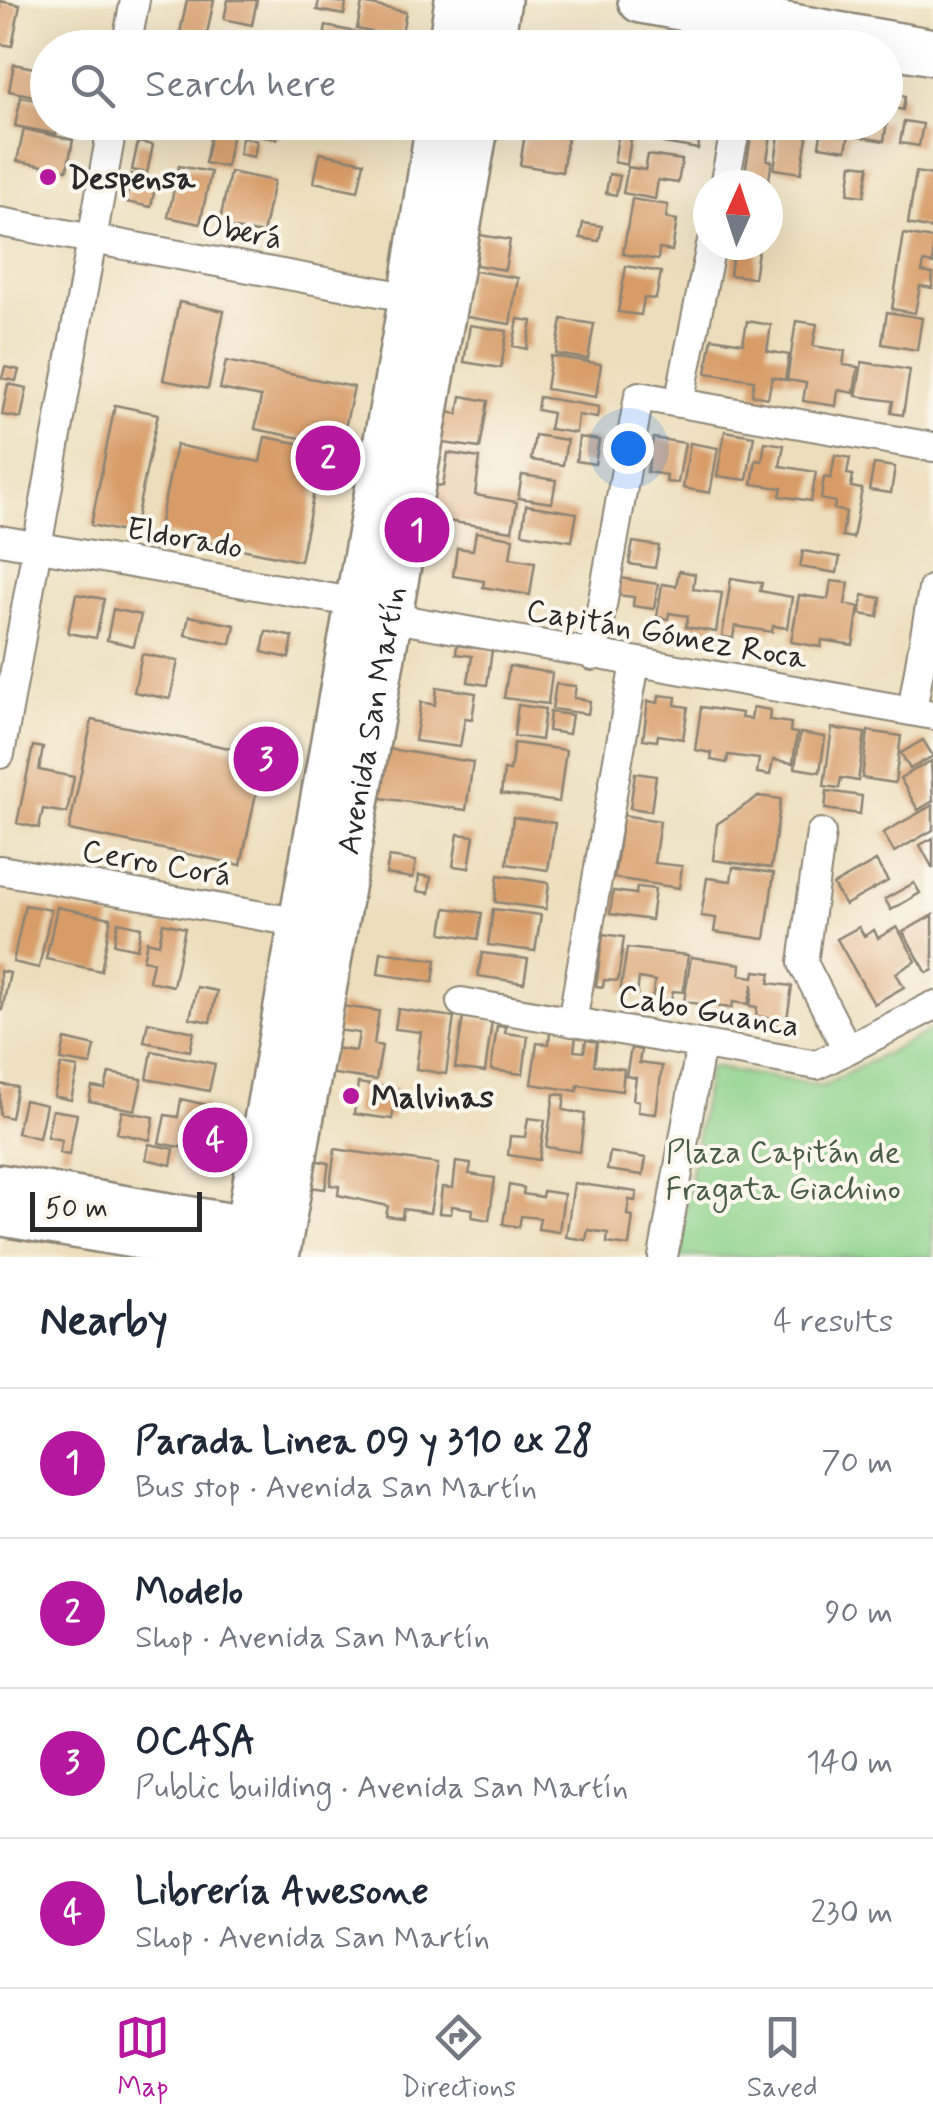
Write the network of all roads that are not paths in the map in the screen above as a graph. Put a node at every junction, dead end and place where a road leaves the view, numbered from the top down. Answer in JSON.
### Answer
{"nodes":[{"id":1,"x":134,"y":0,"type":"edge"},
{"id":2,"x":458,"y":0,"type":"edge"},
{"id":3,"x":498,"y":0,"type":"edge"},
{"id":4,"x":650,"y":1,"type":"edge"},
{"id":5,"x":129,"y":30,"type":"edge"},
{"id":6,"x":453,"y":30,"type":"edge"},
{"id":7,"x":493,"y":30,"type":"edge"},
{"id":8,"x":740,"y":30,"type":"edge"},
{"id":9,"x":903,"y":49,"type":"edge"},
{"id":10,"x":933,"y":52,"type":"edge"},
{"id":11,"x":110,"y":140,"type":"edge"},
{"id":12,"x":436,"y":140,"type":"edge"},
{"id":13,"x":472,"y":140,"type":"edge"},
{"id":14,"x":733,"y":140,"type":"edge"},
{"id":15,"x":727,"y":170,"type":"edge"},
{"id":16,"x":0,"y":222,"type":"edge"},
{"id":17,"x":92,"y":239,"type":"junction"},
{"id":18,"x":708,"y":260,"type":"edge"},
{"id":19,"x":412,"y":298,"type":"junction"},
{"id":20,"x":679,"y":403,"type":"junction"},
{"id":21,"x":933,"y":448,"type":"edge"},
{"id":22,"x":0,"y":540,"type":"edge"},
{"id":23,"x":37,"y":546,"type":"junction"},
{"id":24,"x":933,"y":589,"type":"edge"},
{"id":25,"x":373,"y":610,"type":"junction"},
{"id":26,"x":928,"y":648,"type":"edge"},
{"id":27,"x":593,"y":656,"type":"junction"},
{"id":28,"x":635,"y":663,"type":"junction"},
{"id":29,"x":922,"y":713,"type":"edge"},
{"id":30,"x":0,"y":754,"type":"edge"},
{"id":31,"x":821,"y":833,"type":"dead end"},
{"id":32,"x":0,"y":870,"type":"edge"},
{"id":33,"x":302,"y":923,"type":"junction"},
{"id":34,"x":461,"y":1002,"type":"dead end"},
{"id":35,"x":933,"y":1006,"type":"edge"},
{"id":36,"x":572,"y":1022,"type":"junction"},
{"id":37,"x":701,"y":1044,"type":"junction"},
{"id":38,"x":848,"y":1049,"type":"junction"},
{"id":39,"x":0,"y":1184,"type":"edge"},
{"id":40,"x":0,"y":1215,"type":"edge"},
{"id":41,"x":263,"y":1251,"type":"edge"},
{"id":42,"x":663,"y":1257,"type":"edge"}],
"edges":[{"from":1,"to":5,"type":"street"},
{"from":2,"to":6,"type":"main road"},
{"from":3,"to":7,"type":"main road"},
{"from":4,"to":8,"type":"main road"},
{"from":9,"to":10,"type":"main road"},
{"from":11,"to":17,"type":"street"},
{"from":12,"to":19,"type":"main road","name":"Avenida San Martín"},
{"from":13,"to":25,"type":"main road","name":"Avenida San Martín"},
{"from":14,"to":15,"type":"street"},
{"from":16,"to":17,"type":"street","name":"Oberá"},
{"from":17,"to":19,"type":"street","name":"Oberá"},
{"from":17,"to":23,"type":"street"},
{"from":18,"to":20,"type":"street"},
{"from":19,"to":25,"type":"main road","name":"Avenida San Martín"},
{"from":20,"to":21,"type":"street"},
{"from":20,"to":27,"type":"street"},
{"from":22,"to":23,"type":"street","name":"Eldorado"},
{"from":23,"to":25,"type":"street","name":"Eldorado"},
{"from":23,"to":30,"type":"street"},
{"from":24,"to":26,"type":"street"},
{"from":25,"to":27,"type":"street","name":"Capitán Gómez Roca"},
{"from":25,"to":33,"type":"main road","name":"Avenida San Martín"},
{"from":25,"to":41,"type":"main road","name":"Avenida San Martín"},
{"from":26,"to":29,"type":"street"},
{"from":27,"to":28,"type":"street","name":"Capitán Gómez Roca"},
{"from":28,"to":29,"type":"street","name":"Capitán Gómez Roca"},
{"from":28,"to":36,"type":"street"},
{"from":31,"to":38,"type":"street"},
{"from":32,"to":33,"type":"street","name":"Cerro Corá"},
{"from":33,"to":41,"type":"main road","name":"Avenida San Martín"},
{"from":34,"to":36,"type":"street","name":"Cabo Guanca"},
{"from":35,"to":38,"type":"street","name":"Cabo Guanca"},
{"from":36,"to":37,"type":"street","name":"Cabo Guanca"},
{"from":37,"to":38,"type":"street","name":"Cabo Guanca"},
{"from":37,"to":42,"type":"street"},
{"from":39,"to":41,"type":"main road"},
{"from":40,"to":41,"type":"main road"}]}
